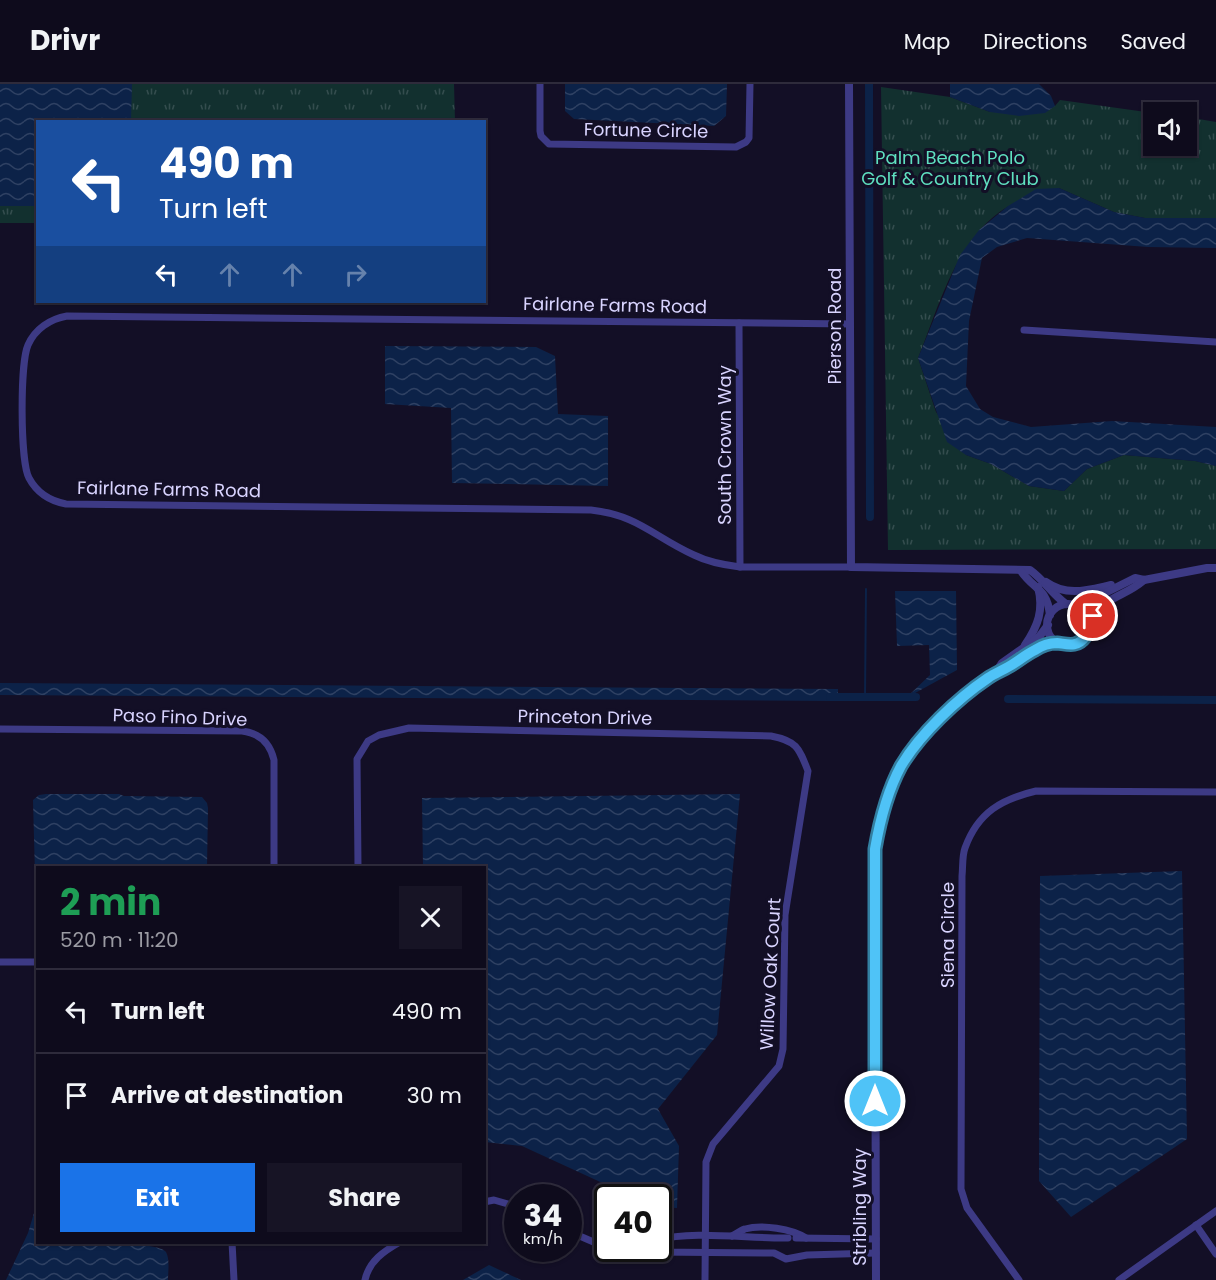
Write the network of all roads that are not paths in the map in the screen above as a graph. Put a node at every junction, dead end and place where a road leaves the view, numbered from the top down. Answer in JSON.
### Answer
{"nodes":[{"id":1,"x":540,"y":84,"type":"edge"},
{"id":2,"x":750,"y":84,"type":"edge"},
{"id":3,"x":849,"y":84,"type":"edge"},
{"id":4,"x":739,"y":323,"type":"junction"},
{"id":5,"x":850,"y":324,"type":"junction"},
{"id":6,"x":1024,"y":330,"type":"dead end"},
{"id":7,"x":1216,"y":342,"type":"edge"},
{"id":8,"x":740,"y":567,"type":"junction"},
{"id":9,"x":851,"y":567,"type":"junction"},
{"id":10,"x":1216,"y":568,"type":"edge"},
{"id":11,"x":1129,"y":580,"type":"junction"},
{"id":12,"x":1144,"y":580,"type":"junction"},
{"id":13,"x":1040,"y":583,"type":"junction"},
{"id":14,"x":1066,"y":604,"type":"junction"},
{"id":15,"x":1076,"y":606,"type":"junction"},
{"id":16,"x":1050,"y":615,"type":"junction"},
{"id":17,"x":1089,"y":622,"type":"junction"},
{"id":18,"x":1048,"y":625,"type":"junction"},
{"id":19,"x":1059,"y":643,"type":"junction"},
{"id":20,"x":1022,"y":650,"type":"junction"},
{"id":21,"x":994,"y":675,"type":"junction"},
{"id":22,"x":0,"y":729,"type":"edge"},
{"id":23,"x":799,"y":749,"type":"joint"},
{"id":24,"x":1216,"y":792,"type":"edge"},
{"id":25,"x":274,"y":866,"type":"edge"},
{"id":26,"x":358,"y":866,"type":"edge"},
{"id":27,"x":0,"y":962,"type":"edge"},
{"id":28,"x":36,"y":962,"type":"edge"},
{"id":29,"x":486,"y":1202,"type":"edge"},
{"id":30,"x":504,"y":1203,"type":"edge"},
{"id":31,"x":1216,"y":1211,"type":"edge"},
{"id":32,"x":1196,"y":1225,"type":"junction"},
{"id":33,"x":778,"y":1228,"type":"junction"},
{"id":34,"x":705,"y":1236,"type":"junction"},
{"id":35,"x":731,"y":1237,"type":"junction"},
{"id":36,"x":672,"y":1238,"type":"edge"},
{"id":37,"x":777,"y":1238,"type":"junction"},
{"id":38,"x":806,"y":1238,"type":"junction"},
{"id":39,"x":876,"y":1239,"type":"junction"},
{"id":40,"x":232,"y":1244,"type":"edge"},
{"id":41,"x":397,"y":1244,"type":"edge"},
{"id":42,"x":705,"y":1251,"type":"junction"},
{"id":43,"x":672,"y":1252,"type":"edge"},
{"id":44,"x":876,"y":1253,"type":"junction"},
{"id":45,"x":1216,"y":1254,"type":"edge"},
{"id":46,"x":778,"y":1255,"type":"junction"},
{"id":47,"x":234,"y":1280,"type":"edge"},
{"id":48,"x":365,"y":1280,"type":"edge"},
{"id":49,"x":705,"y":1280,"type":"edge"},
{"id":50,"x":876,"y":1280,"type":"edge"},
{"id":51,"x":1019,"y":1280,"type":"edge"},
{"id":52,"x":1119,"y":1280,"type":"edge"}],
"edges":[{"from":1,"to":2,"type":"street","name":"Fortune Circle"},
{"from":3,"to":5,"type":"street","name":"Pierson Road"},
{"from":4,"to":5,"type":"street","name":"Fairlane Farms Road"},
{"from":4,"to":8,"type":"street","name":"South Crown Way"},
{"from":4,"to":8,"type":"street","name":"Fairlane Farms Road"},
{"from":5,"to":9,"type":"street","name":"Pierson Road"},
{"from":6,"to":7,"type":"street"},
{"from":8,"to":9,"type":"street","name":"Fairlane Farms Road"},
{"from":9,"to":13,"type":"street","name":"Fairlane Farms Road"},
{"from":10,"to":12,"type":"street"},
{"from":11,"to":12,"type":"street"},
{"from":11,"to":13,"type":"street"},
{"from":11,"to":15,"type":"street"},
{"from":12,"to":17,"type":"street"},
{"from":13,"to":14,"type":"street","name":"Fairlane Farms Road"},
{"from":13,"to":16,"type":"street","name":"Fairlane Farms Road"},
{"from":13,"to":20,"type":"street"},
{"from":14,"to":15,"type":"street"},
{"from":14,"to":16,"type":"street"},
{"from":15,"to":17,"type":"street"},
{"from":16,"to":18,"type":"street"},
{"from":17,"to":19,"type":"street"},
{"from":18,"to":19,"type":"street"},
{"from":18,"to":20,"type":"street","name":"Stribling Way"},
{"from":19,"to":21,"type":"street","name":"Stribling Way"},
{"from":20,"to":21,"type":"street","name":"Stribling Way"},
{"from":21,"to":39,"type":"street","name":"Stribling Way"},
{"from":22,"to":25,"type":"street","name":"Paso Fino Drive"},
{"from":23,"to":26,"type":"street","name":"Princeton Drive"},
{"from":23,"to":34,"type":"street","name":"Willow Oak Court"},
{"from":24,"to":51,"type":"street","name":"Siena Circle"},
{"from":27,"to":28,"type":"street"},
{"from":29,"to":30,"type":"street"},
{"from":31,"to":32,"type":"street"},
{"from":32,"to":45,"type":"street"},
{"from":32,"to":52,"type":"street"},
{"from":33,"to":35,"type":"street"},
{"from":33,"to":37,"type":"street"},
{"from":33,"to":38,"type":"street"},
{"from":34,"to":35,"type":"street"},
{"from":34,"to":36,"type":"street"},
{"from":34,"to":42,"type":"street","name":"Willow Oak Court"},
{"from":35,"to":37,"type":"street"},
{"from":37,"to":38,"type":"street"},
{"from":37,"to":46,"type":"street"},
{"from":38,"to":39,"type":"street"},
{"from":39,"to":44,"type":"street","name":"Stribling Way"},
{"from":40,"to":47,"type":"street"},
{"from":41,"to":48,"type":"street"},
{"from":42,"to":43,"type":"street"},
{"from":42,"to":46,"type":"street"},
{"from":42,"to":49,"type":"street","name":"Willow Oak Court"},
{"from":44,"to":46,"type":"street"},
{"from":44,"to":50,"type":"street","name":"Stribling Way"}]}
